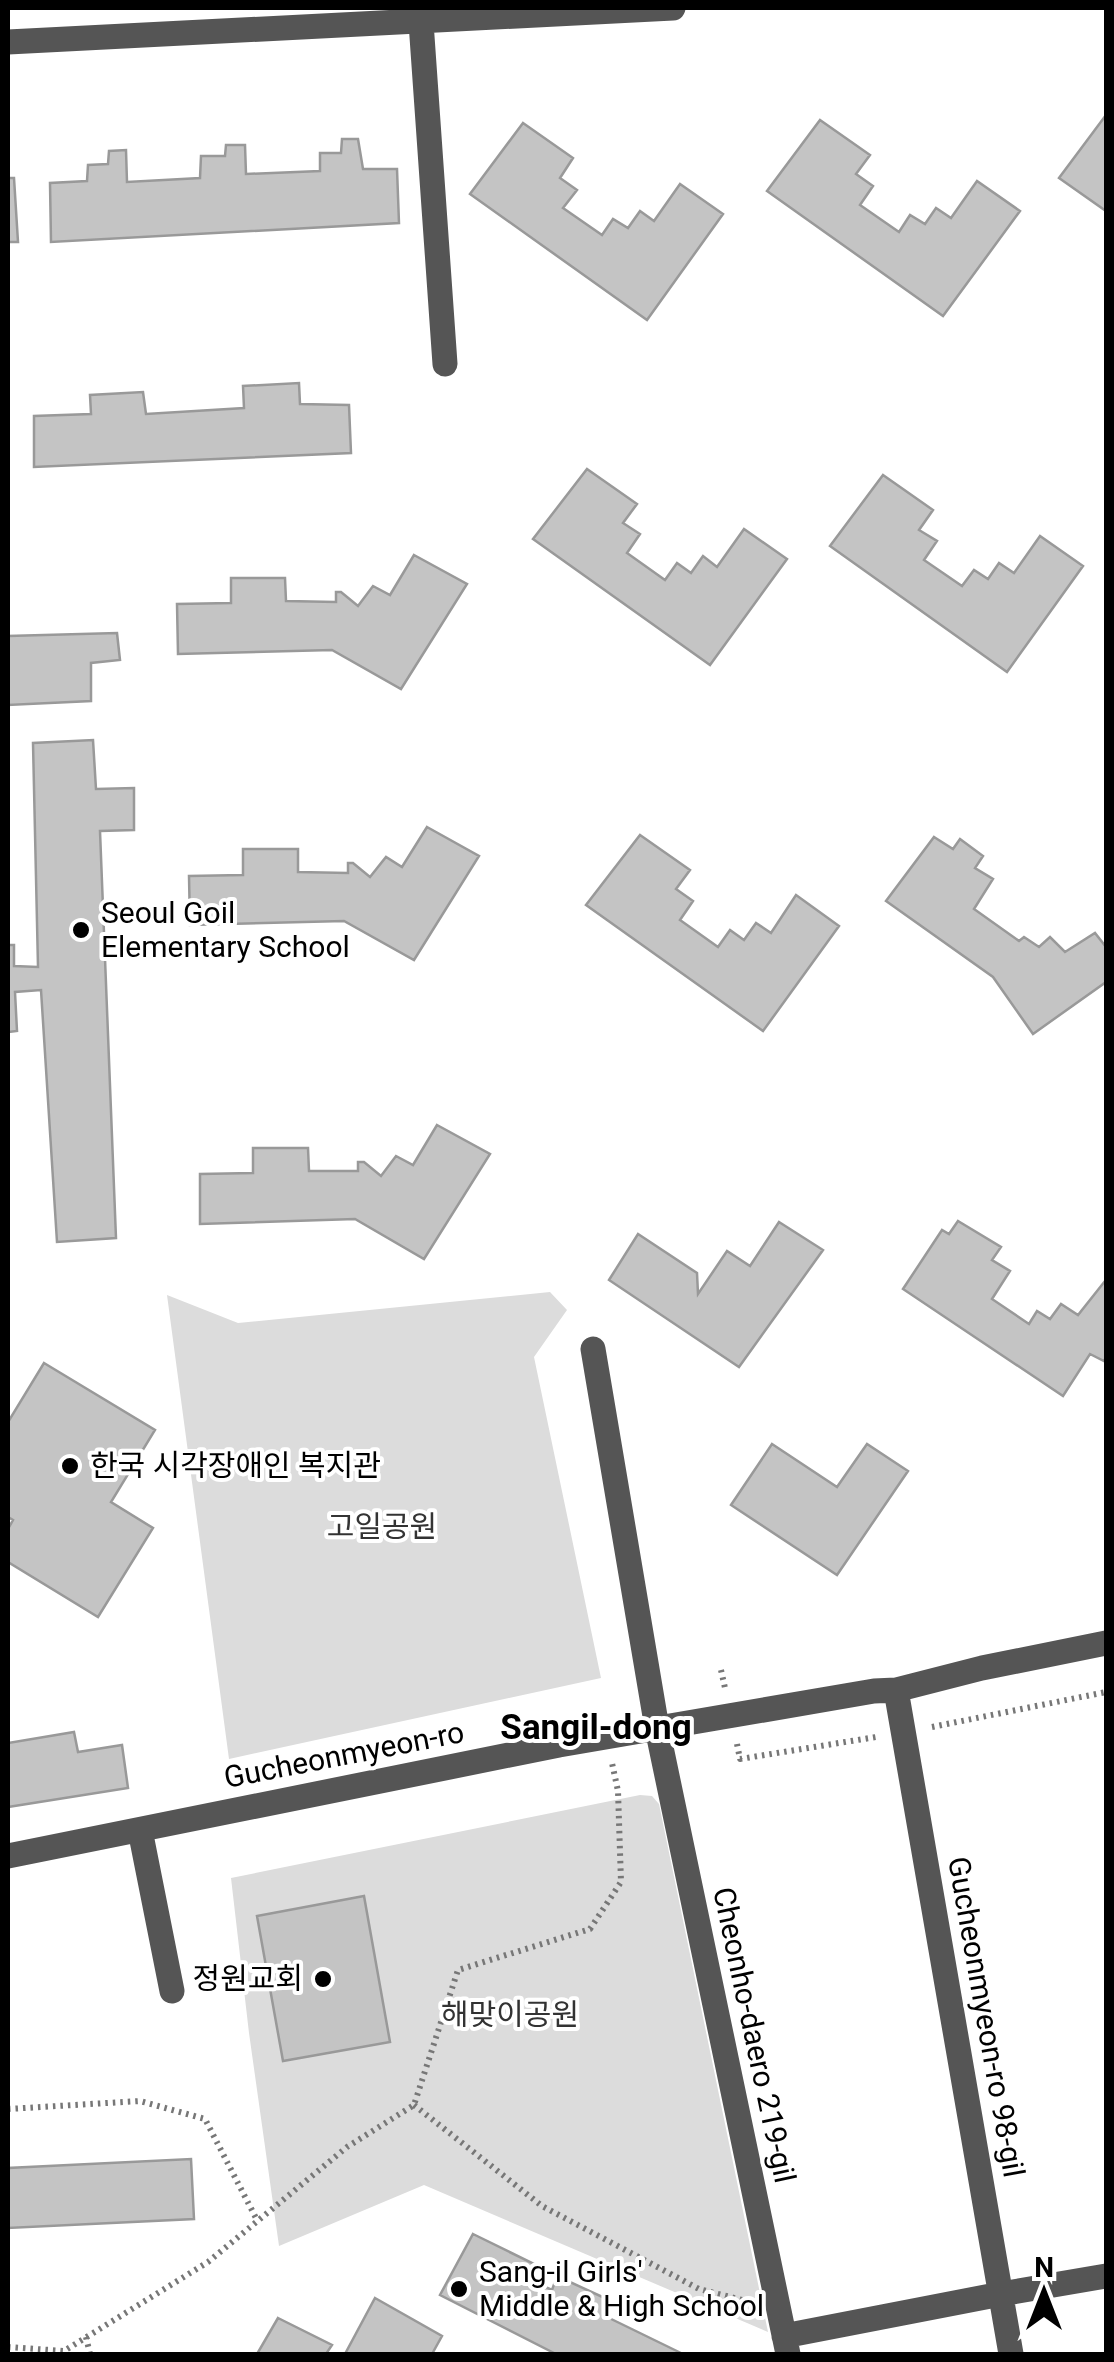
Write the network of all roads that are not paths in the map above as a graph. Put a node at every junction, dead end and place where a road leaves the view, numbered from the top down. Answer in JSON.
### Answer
{"nodes":[{"id":1,"x":673,"y":8,"type":"edge"},
{"id":2,"x":420,"y":14,"type":"edge"},
{"id":3,"x":8,"y":42,"type":"edge"},
{"id":4,"x":445,"y":364,"type":"dead end"},
{"id":5,"x":594,"y":1349,"type":"dead end"},
{"id":6,"x":1106,"y":1643,"type":"edge"},
{"id":7,"x":896,"y":1690,"type":"junction"},
{"id":8,"x":657,"y":1728,"type":"junction"},
{"id":9,"x":140,"y":1830,"type":"junction"},
{"id":10,"x":8,"y":1856,"type":"edge"},
{"id":11,"x":172,"y":1991,"type":"dead end"},
{"id":12,"x":1106,"y":2276,"type":"edge"},
{"id":13,"x":1001,"y":2294,"type":"junction"},
{"id":14,"x":786,"y":2345,"type":"edge"},
{"id":15,"x":1011,"y":2354,"type":"edge"}],
"edges":[{"from":1,"to":2,"type":"street"},
{"from":2,"to":3,"type":"street"},
{"from":2,"to":4,"type":"street"},
{"from":5,"to":8,"type":"street","name":"Cheonho-daero 219-gil"},
{"from":6,"to":7,"type":"street","name":"Gucheonmyeon-ro"},
{"from":7,"to":8,"type":"street","name":"Gucheonmyeon-ro"},
{"from":7,"to":13,"type":"street","name":"Gucheonmyeon-ro 98-gil"},
{"from":8,"to":9,"type":"street","name":"Gucheonmyeon-ro"},
{"from":8,"to":14,"type":"street","name":"Cheonho-daero 219-gil"},
{"from":9,"to":10,"type":"street","name":"Gucheonmyeon-ro"},
{"from":9,"to":11,"type":"street"},
{"from":12,"to":13,"type":"street"},
{"from":13,"to":14,"type":"street"},
{"from":13,"to":15,"type":"street","name":"Gucheonmyeon-ro 98-gil"}]}
